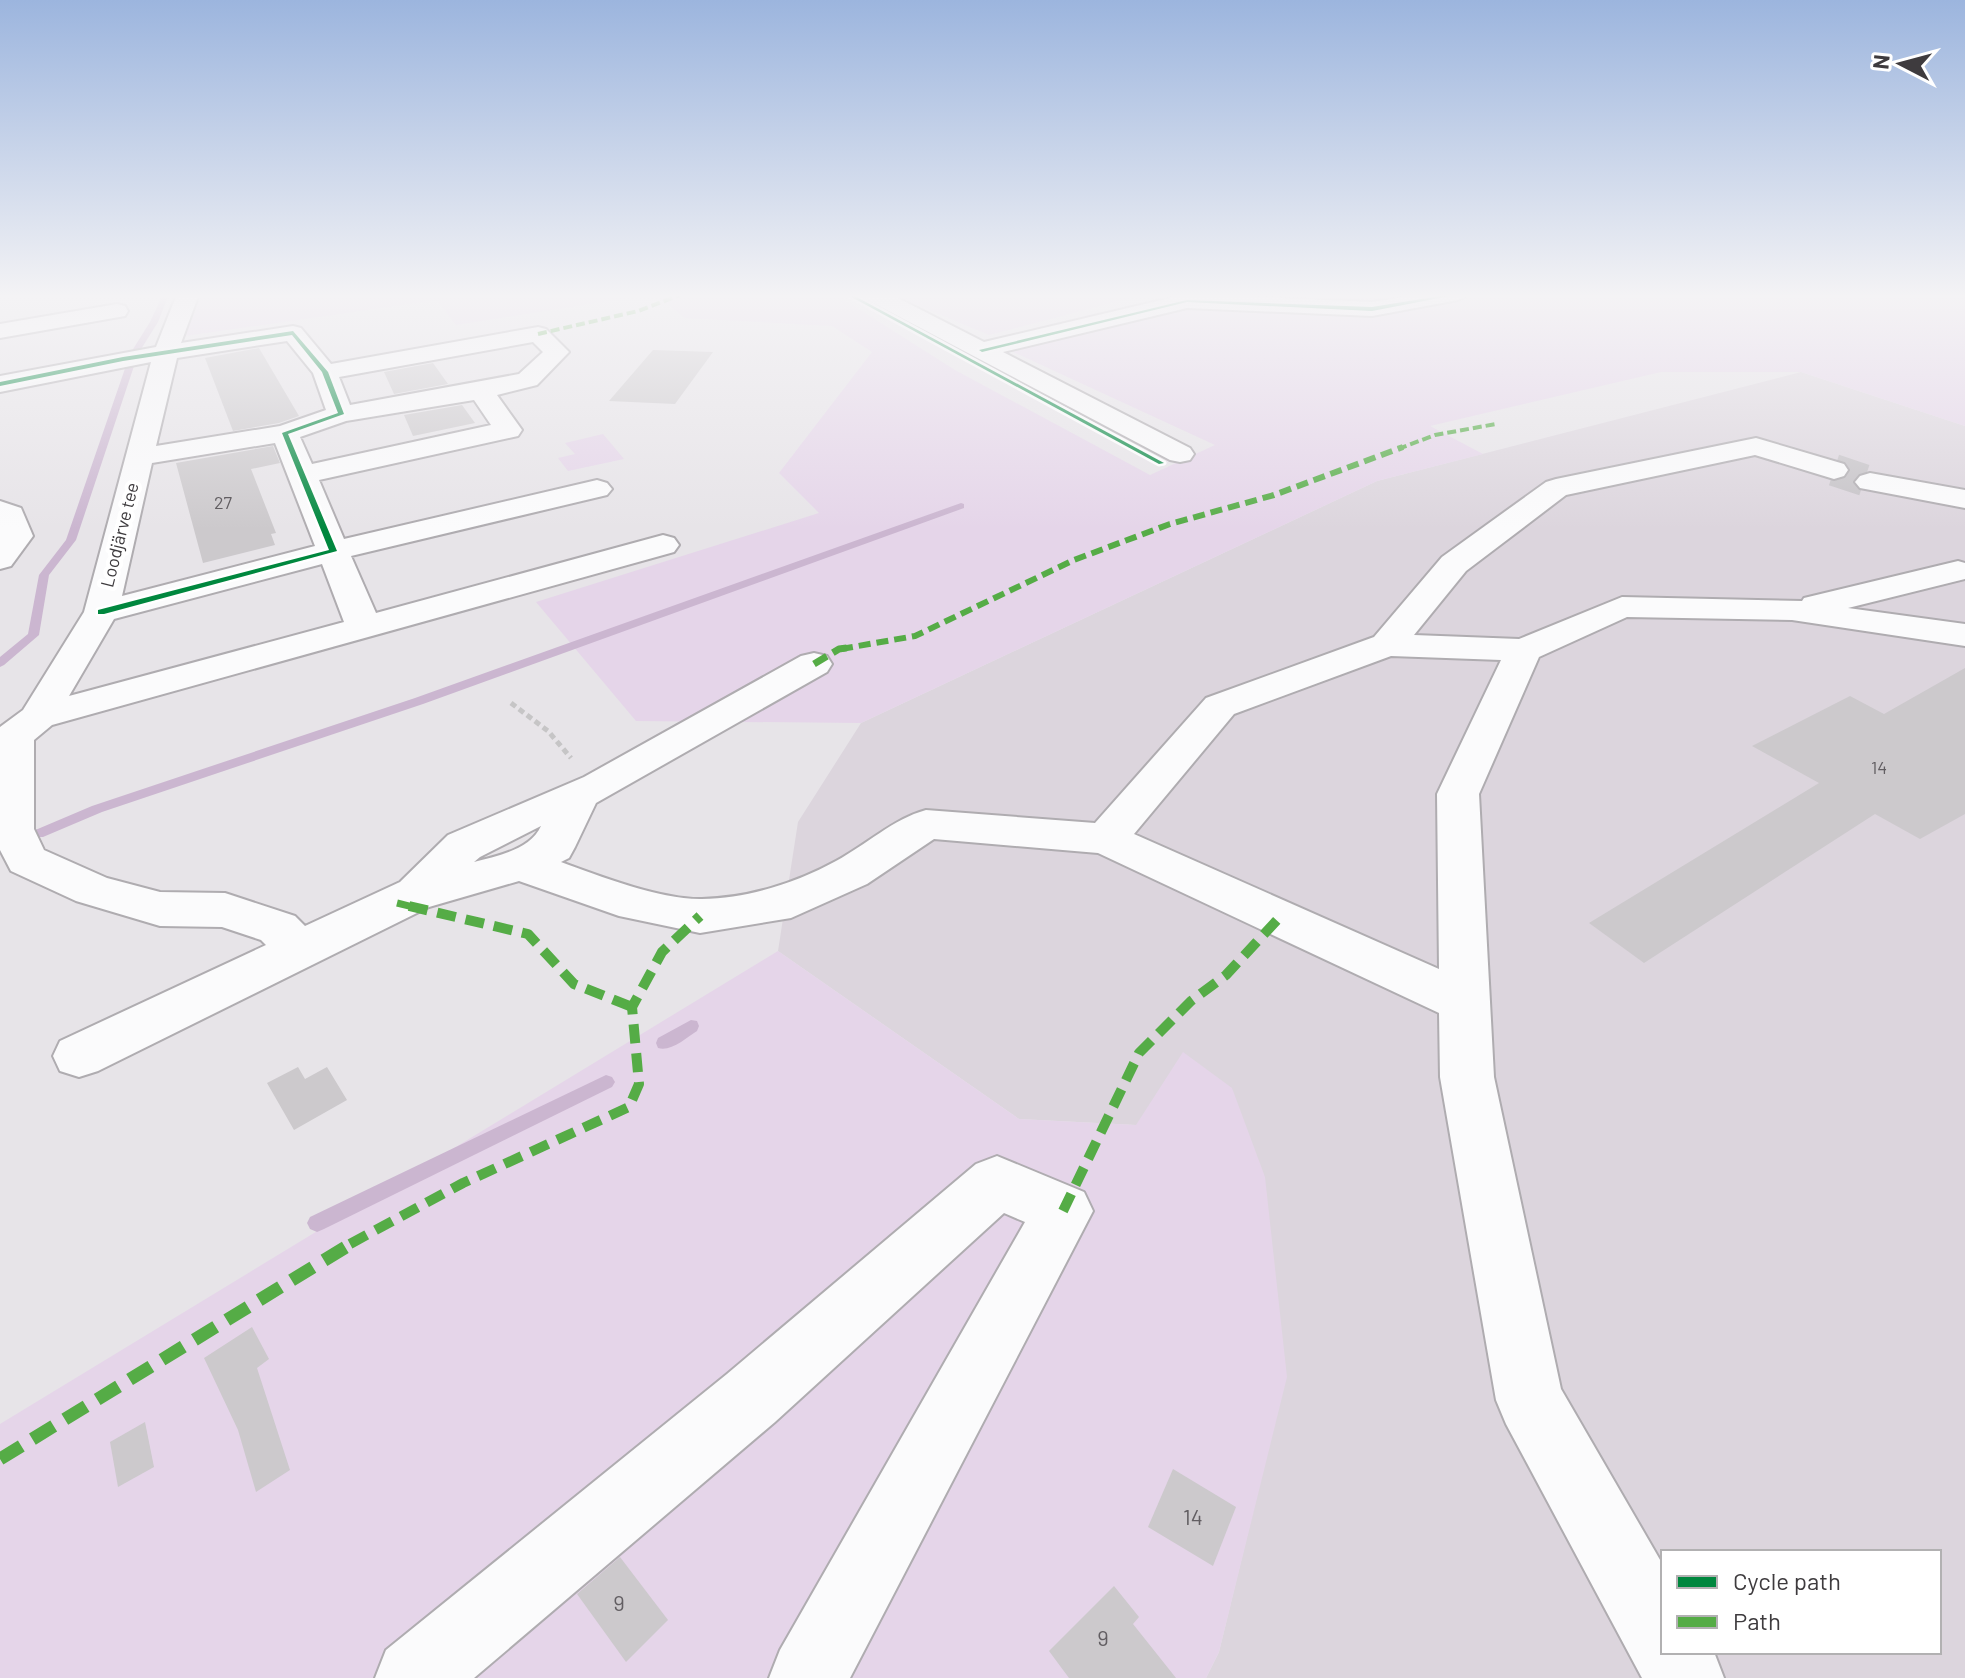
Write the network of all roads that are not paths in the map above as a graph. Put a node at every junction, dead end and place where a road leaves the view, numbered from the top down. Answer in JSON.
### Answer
{"nodes":[{"id":1,"x":58,"y":372,"type":"edge"},
{"id":2,"x":156,"y":372,"type":"edge"},
{"id":3,"x":325,"y":372,"type":"edge"},
{"id":4,"x":536,"y":372,"type":"edge"},
{"id":5,"x":1024,"y":372,"type":"edge"},
{"id":6,"x":0,"y":384,"type":"edge"},
{"id":7,"x":481,"y":391,"type":"junction"},
{"id":8,"x":341,"y":414,"type":"junction"},
{"id":9,"x":285,"y":433,"type":"junction"},
{"id":10,"x":1180,"y":454,"type":"dead end"},
{"id":11,"x":140,"y":457,"type":"junction"},
{"id":12,"x":1834,"y":470,"type":"tunnel mouth"},
{"id":13,"x":302,"y":475,"type":"junction"},
{"id":14,"x":1870,"y":482,"type":"tunnel mouth"},
{"id":15,"x":597,"y":489,"type":"dead end"},
{"id":16,"x":1965,"y":499,"type":"edge"},
{"id":17,"x":0,"y":510,"type":"edge"},
{"id":18,"x":663,"y":545,"type":"dead end"},
{"id":19,"x":333,"y":551,"type":"junction"},
{"id":20,"x":0,"y":559,"type":"edge"},
{"id":21,"x":1958,"y":571,"type":"dead end"},
{"id":22,"x":1792,"y":610,"type":"junction"},
{"id":23,"x":101,"y":612,"type":"junction"},
{"id":24,"x":364,"y":627,"type":"junction"},
{"id":25,"x":1965,"y":635,"type":"edge"},
{"id":26,"x":1387,"y":645,"type":"junction"},
{"id":27,"x":1524,"y":650,"type":"junction"},
{"id":28,"x":814,"y":664,"type":"dead end"},
{"id":29,"x":17,"y":733,"type":"edge"},
{"id":30,"x":567,"y":799,"type":"junction"},
{"id":31,"x":1106,"y":839,"type":"junction"},
{"id":32,"x":521,"y":865,"type":"junction"},
{"id":33,"x":416,"y":894,"type":"junction"},
{"id":34,"x":298,"y":949,"type":"junction"},
{"id":35,"x":1464,"y":1002,"type":"junction"},
{"id":36,"x":79,"y":1056,"type":"dead end"},
{"id":37,"x":1661,"y":1635,"type":"edge"},
{"id":38,"x":1671,"y":1654,"type":"edge"},
{"id":39,"x":414,"y":1678,"type":"edge"},
{"id":40,"x":808,"y":1678,"type":"edge"},
{"id":41,"x":1685,"y":1678,"type":"edge"}],
"edges":[{"from":1,"to":6,"type":"street"},
{"from":2,"to":11,"type":"street","name":"Loodjärve tee"},
{"from":3,"to":8,"type":"street"},
{"from":4,"to":7,"type":"street"},
{"from":5,"to":10,"type":"street"},
{"from":7,"to":8,"type":"street"},
{"from":7,"to":13,"type":"street"},
{"from":8,"to":9,"type":"street"},
{"from":9,"to":11,"type":"street"},
{"from":9,"to":13,"type":"street"},
{"from":11,"to":23,"type":"street","name":"Loodjärve tee"},
{"from":12,"to":26,"type":"street"},
{"from":13,"to":19,"type":"street"},
{"from":14,"to":16,"type":"street"},
{"from":15,"to":19,"type":"street"},
{"from":17,"to":20,"type":"street"},
{"from":18,"to":24,"type":"street"},
{"from":19,"to":23,"type":"street"},
{"from":19,"to":24,"type":"street"},
{"from":21,"to":22,"type":"street"},
{"from":22,"to":25,"type":"street"},
{"from":22,"to":27,"type":"street"},
{"from":23,"to":29,"type":"street","name":"Loodjärve tee"},
{"from":24,"to":29,"type":"street"},
{"from":26,"to":27,"type":"street"},
{"from":26,"to":31,"type":"street"},
{"from":27,"to":35,"type":"street"},
{"from":28,"to":30,"type":"street"},
{"from":29,"to":34,"type":"street"},
{"from":30,"to":32,"type":"street"},
{"from":30,"to":33,"type":"street"},
{"from":31,"to":32,"type":"street"},
{"from":31,"to":35,"type":"street"},
{"from":32,"to":33,"type":"street"},
{"from":33,"to":34,"type":"street"},
{"from":34,"to":36,"type":"street"},
{"from":35,"to":37,"type":"street"},
{"from":38,"to":41,"type":"street"},
{"from":39,"to":40,"type":"street"}]}
